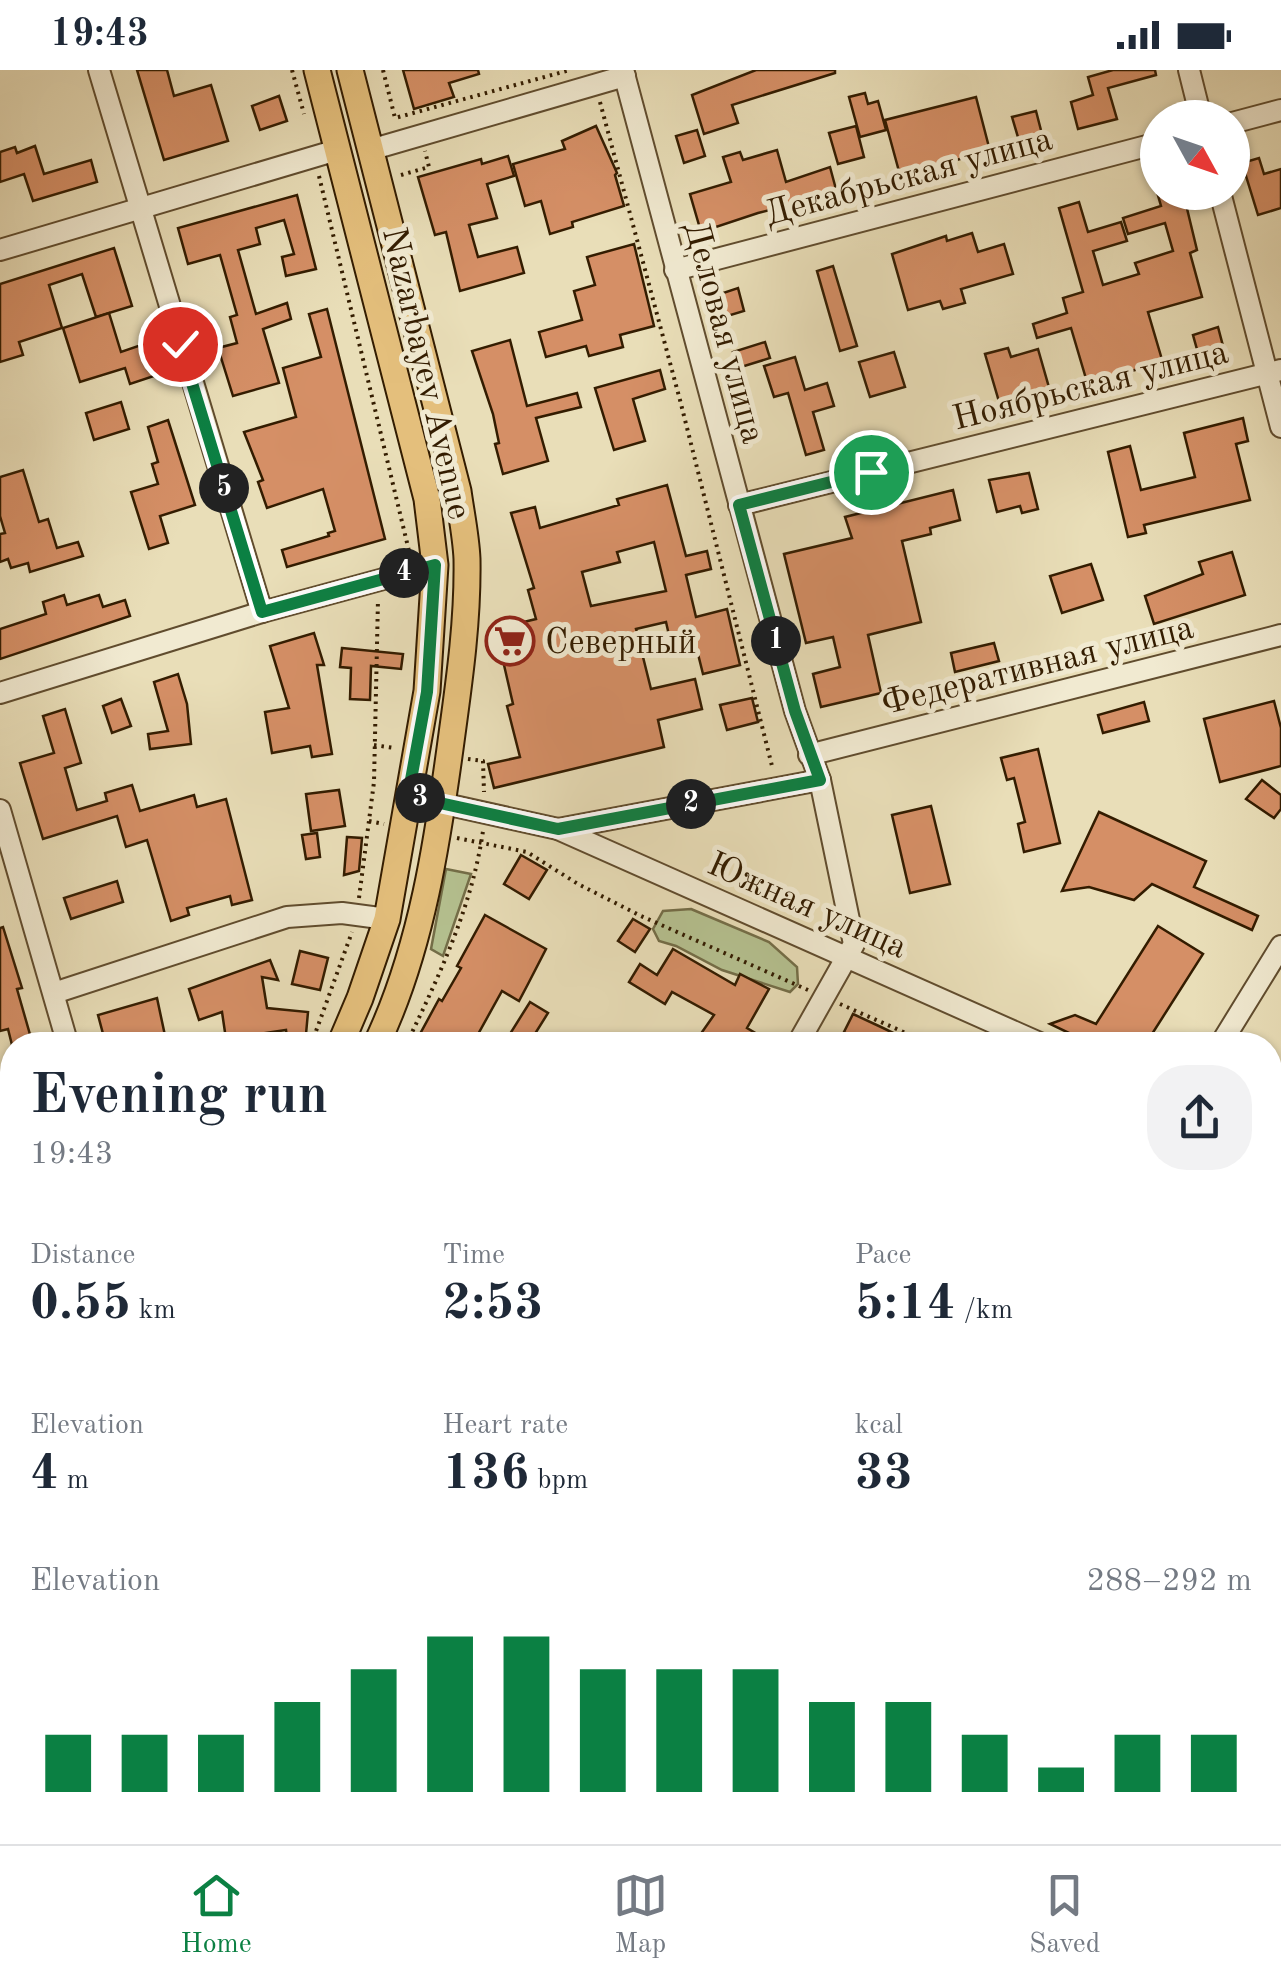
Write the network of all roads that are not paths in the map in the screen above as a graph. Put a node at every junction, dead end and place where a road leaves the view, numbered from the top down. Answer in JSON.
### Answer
{"nodes":[{"id":1,"x":99,"y":70,"type":"edge"},
{"id":2,"x":316,"y":70,"type":"edge"},
{"id":3,"x":350,"y":70,"type":"edge"},
{"id":4,"x":1189,"y":70,"type":"edge"},
{"id":5,"x":624,"y":73,"type":"edge"},
{"id":6,"x":1196,"y":100,"type":"edge"},
{"id":7,"x":1281,"y":110,"type":"edge"},
{"id":8,"x":1250,"y":118,"type":"edge"},
{"id":9,"x":1140,"y":148,"type":"edge"},
{"id":10,"x":370,"y":150,"type":"junction"},
{"id":11,"x":326,"y":154,"type":"junction"},
{"id":12,"x":139,"y":209,"type":"junction"},
{"id":13,"x":1225,"y":210,"type":"edge"},
{"id":14,"x":0,"y":250,"type":"edge"},
{"id":15,"x":675,"y":270,"type":"junction"},
{"id":16,"x":1274,"y":372,"type":"edge"},
{"id":17,"x":1281,"y":427,"type":"edge"},
{"id":18,"x":739,"y":505,"type":"junction"},
{"id":19,"x":424,"y":568,"type":"junction"},
{"id":20,"x":262,"y":612,"type":"junction"},
{"id":21,"x":1281,"y":635,"type":"edge"},
{"id":22,"x":0,"y":693,"type":"edge"},
{"id":23,"x":809,"y":756,"type":"junction"},
{"id":24,"x":820,"y":780,"type":"junction"},
{"id":25,"x":408,"y":796,"type":"junction"},
{"id":26,"x":442,"y":802,"type":"junction"},
{"id":27,"x":0,"y":810,"type":"edge"},
{"id":28,"x":558,"y":829,"type":"junction"},
{"id":29,"x":387,"y":919,"type":"junction"},
{"id":30,"x":1281,"y":946,"type":"edge"},
{"id":31,"x":848,"y":956,"type":"junction"},
{"id":32,"x":54,"y":993,"type":"junction"},
{"id":33,"x":64,"y":1032,"type":"edge"},
{"id":34,"x":346,"y":1032,"type":"edge"},
{"id":35,"x":382,"y":1032,"type":"edge"},
{"id":36,"x":805,"y":1032,"type":"edge"},
{"id":37,"x":1015,"y":1032,"type":"edge"},
{"id":38,"x":1228,"y":1032,"type":"edge"}],
"edges":[{"from":1,"to":12,"type":"street"},
{"from":2,"to":11,"type":"main road","name":"Nazarbayev Avenue"},
{"from":3,"to":10,"type":"main road","name":"Nazarbayev Avenue"},
{"from":4,"to":6,"type":"street"},
{"from":5,"to":10,"type":"street"},
{"from":5,"to":15,"type":"street","name":"Деловая улица"},
{"from":7,"to":8,"type":"street"},
{"from":9,"to":15,"type":"street","name":"Декабрьская улица"},
{"from":10,"to":26,"type":"main road","name":"Nazarbayev Avenue"},
{"from":11,"to":12,"type":"street"},
{"from":11,"to":19,"type":"main road","name":"Nazarbayev Avenue"},
{"from":12,"to":14,"type":"street"},
{"from":12,"to":20,"type":"street"},
{"from":13,"to":16,"type":"street"},
{"from":15,"to":18,"type":"street","name":"Деловая улица"},
{"from":16,"to":17,"type":"street"},
{"from":16,"to":18,"type":"street","name":"Ноябрьская улица"},
{"from":18,"to":23,"type":"street","name":"Деловая улица"},
{"from":19,"to":20,"type":"street"},
{"from":19,"to":25,"type":"main road","name":"Nazarbayev Avenue"},
{"from":20,"to":22,"type":"street"},
{"from":21,"to":23,"type":"street","name":"Федеративная улица"},
{"from":23,"to":24,"type":"street","name":"Деловая улица"},
{"from":24,"to":28,"type":"street"},
{"from":24,"to":31,"type":"street","name":"Деловая улица"},
{"from":25,"to":26,"type":"street","name":"Южная улица"},
{"from":25,"to":29,"type":"main road","name":"Nazarbayev Avenue"},
{"from":26,"to":28,"type":"street","name":"Южная улица"},
{"from":26,"to":35,"type":"main road","name":"Nazarbayev Avenue"},
{"from":27,"to":32,"type":"street"},
{"from":28,"to":31,"type":"street","name":"Южная улица"},
{"from":29,"to":32,"type":"street"},
{"from":29,"to":34,"type":"main road","name":"Nazarbayev Avenue"},
{"from":30,"to":38,"type":"street"},
{"from":31,"to":36,"type":"street"},
{"from":31,"to":37,"type":"street","name":"Южная улица"},
{"from":32,"to":33,"type":"street"}]}
